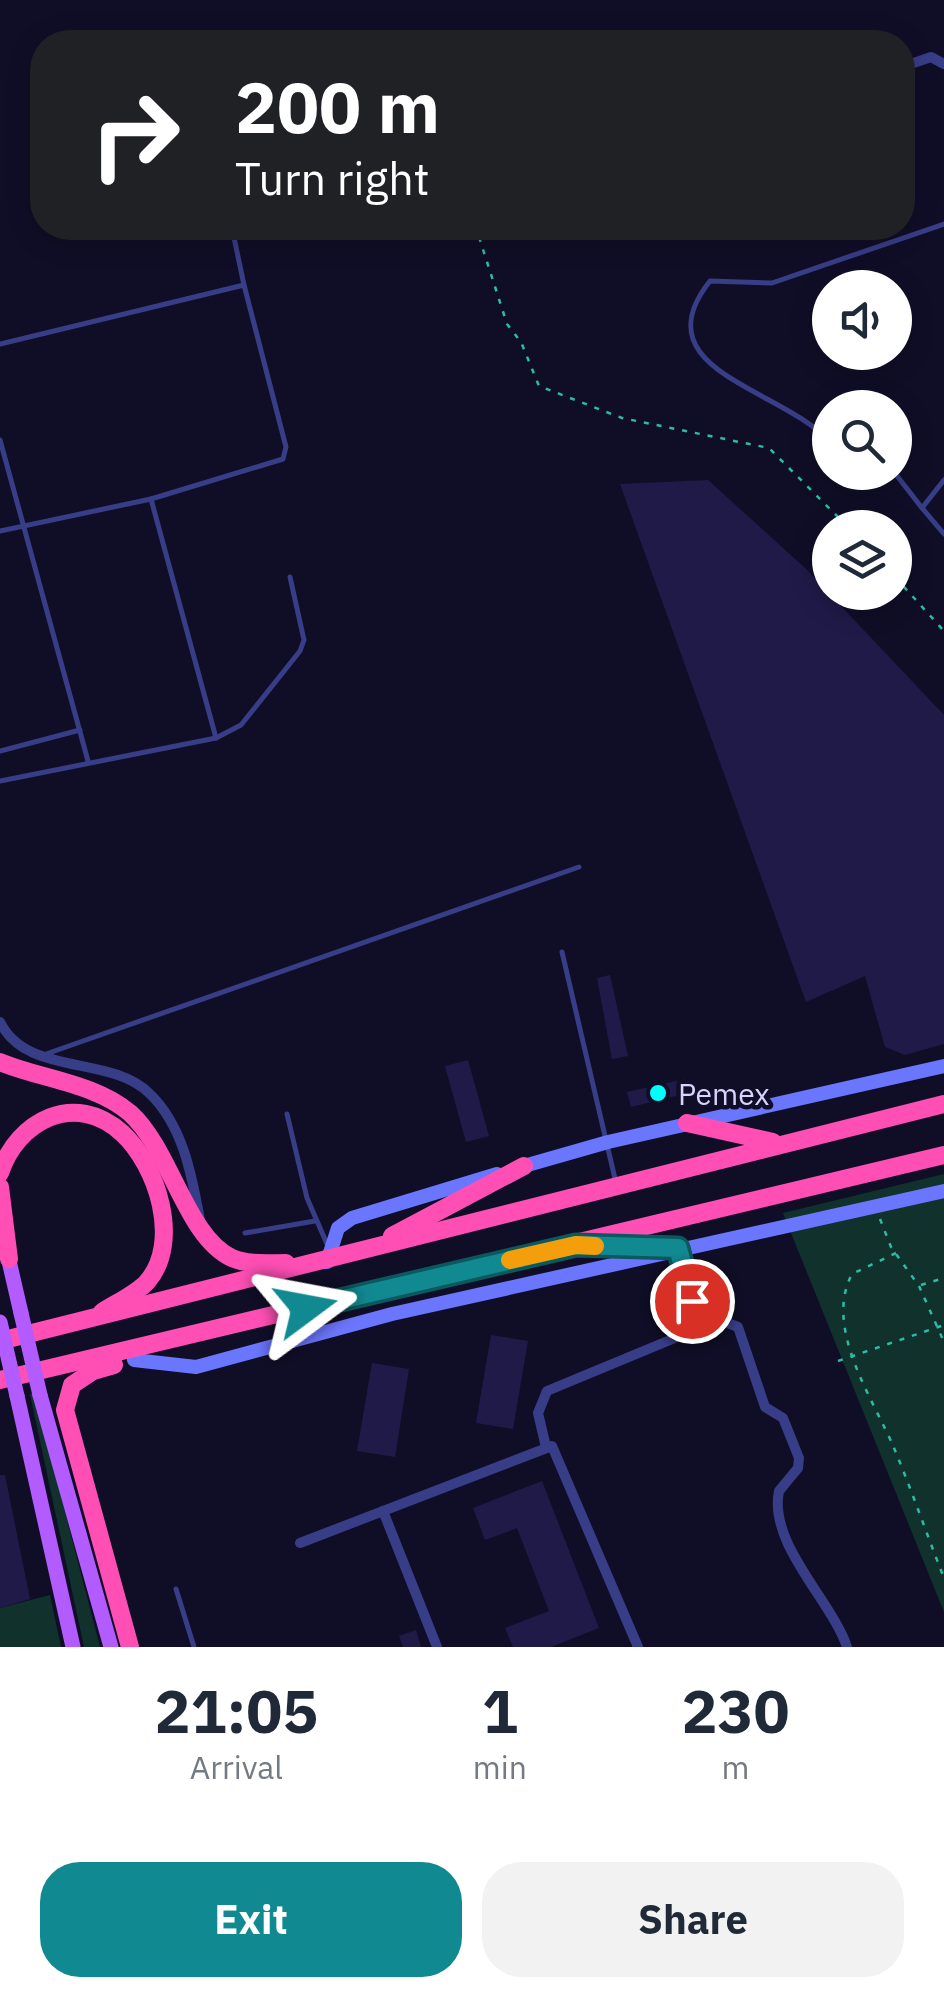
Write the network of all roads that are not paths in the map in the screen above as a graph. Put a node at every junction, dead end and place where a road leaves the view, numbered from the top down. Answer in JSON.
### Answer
{"nodes":[{"id":1,"x":915,"y":63,"type":"edge"},
{"id":2,"x":944,"y":64,"type":"edge"},
{"id":3,"x":944,"y":224,"type":"edge"},
{"id":4,"x":915,"y":234,"type":"edge"},
{"id":5,"x":235,"y":240,"type":"edge"},
{"id":6,"x":897,"y":240,"type":"edge"},
{"id":7,"x":244,"y":284,"type":"junction"},
{"id":8,"x":0,"y":344,"type":"edge"},
{"id":9,"x":812,"y":426,"type":"edge"},
{"id":10,"x":0,"y":440,"type":"edge"},
{"id":11,"x":944,"y":480,"type":"edge"},
{"id":12,"x":908,"y":490,"type":"edge"},
{"id":13,"x":151,"y":499,"type":"junction"},
{"id":14,"x":922,"y":508,"type":"junction"},
{"id":15,"x":22,"y":526,"type":"junction"},
{"id":16,"x":0,"y":530,"type":"edge"},
{"id":17,"x":944,"y":534,"type":"edge"},
{"id":18,"x":290,"y":577,"type":"dead end"},
{"id":19,"x":80,"y":730,"type":"junction"},
{"id":20,"x":216,"y":738,"type":"junction"},
{"id":21,"x":0,"y":751,"type":"edge"},
{"id":22,"x":88,"y":762,"type":"junction"},
{"id":23,"x":0,"y":781,"type":"edge"},
{"id":24,"x":579,"y":867,"type":"dead end"},
{"id":25,"x":562,"y":952,"type":"dead end"},
{"id":26,"x":0,"y":1022,"type":"edge"},
{"id":27,"x":43,"y":1055,"type":"junction"},
{"id":28,"x":0,"y":1062,"type":"edge"},
{"id":29,"x":944,"y":1066,"type":"edge"},
{"id":30,"x":944,"y":1104,"type":"edge"},
{"id":31,"x":286,"y":1114,"type":"dead end"},
{"id":32,"x":687,"y":1124,"type":"junction"},
{"id":33,"x":608,"y":1142,"type":"junction"},
{"id":34,"x":778,"y":1143,"type":"junction"},
{"id":35,"x":944,"y":1155,"type":"edge"},
{"id":36,"x":524,"y":1166,"type":"junction"},
{"id":37,"x":0,"y":1173,"type":"edge"},
{"id":38,"x":616,"y":1186,"type":"junction"},
{"id":39,"x":0,"y":1187,"type":"edge"},
{"id":40,"x":944,"y":1190,"type":"edge"},
{"id":41,"x":0,"y":1221,"type":"edge"},
{"id":42,"x":315,"y":1221,"type":"junction"},
{"id":43,"x":202,"y":1231,"type":"junction"},
{"id":44,"x":246,"y":1233,"type":"dead end"},
{"id":45,"x":576,"y":1245,"type":"junction"},
{"id":46,"x":672,"y":1249,"type":"junction"},
{"id":47,"x":364,"y":1251,"type":"junction"},
{"id":48,"x":323,"y":1257,"type":"junction"},
{"id":49,"x":9,"y":1259,"type":"junction"},
{"id":50,"x":89,"y":1321,"type":"junction"},
{"id":51,"x":0,"y":1322,"type":"edge"},
{"id":52,"x":228,"y":1326,"type":"junction"},
{"id":53,"x":699,"y":1328,"type":"junction"},
{"id":54,"x":0,"y":1341,"type":"edge"},
{"id":55,"x":134,"y":1360,"type":"junction"},
{"id":56,"x":0,"y":1380,"type":"edge"},
{"id":57,"x":546,"y":1447,"type":"junction"},
{"id":58,"x":383,"y":1510,"type":"junction"},
{"id":59,"x":300,"y":1543,"type":"dead end"},
{"id":60,"x":176,"y":1589,"type":"dead end"},
{"id":61,"x":73,"y":1647,"type":"edge"},
{"id":62,"x":111,"y":1647,"type":"edge"},
{"id":63,"x":130,"y":1647,"type":"edge"},
{"id":64,"x":194,"y":1647,"type":"edge"},
{"id":65,"x":437,"y":1647,"type":"edge"},
{"id":66,"x":638,"y":1647,"type":"edge"},
{"id":67,"x":848,"y":1647,"type":"edge"}],
"edges":[{"from":1,"to":2,"type":"street"},
{"from":3,"to":4,"type":"lane"},
{"from":5,"to":7,"type":"lane"},
{"from":6,"to":9,"type":"lane"},
{"from":7,"to":8,"type":"lane"},
{"from":7,"to":13,"type":"lane"},
{"from":10,"to":15,"type":"lane"},
{"from":11,"to":14,"type":"lane"},
{"from":12,"to":14,"type":"lane"},
{"from":13,"to":15,"type":"lane"},
{"from":13,"to":20,"type":"lane"},
{"from":14,"to":17,"type":"lane"},
{"from":15,"to":16,"type":"lane"},
{"from":15,"to":19,"type":"lane"},
{"from":18,"to":20,"type":"lane"},
{"from":19,"to":21,"type":"lane"},
{"from":19,"to":22,"type":"lane"},
{"from":20,"to":22,"type":"lane"},
{"from":22,"to":23,"type":"lane"},
{"from":24,"to":27,"type":"lane"},
{"from":25,"to":33,"type":"lane"},
{"from":26,"to":27,"type":"street"},
{"from":27,"to":43,"type":"street"},
{"from":28,"to":43,"type":"highway"},
{"from":29,"to":32,"type":"main road"},
{"from":30,"to":34,"type":"highway"},
{"from":31,"to":42,"type":"lane"},
{"from":32,"to":33,"type":"main road"},
{"from":32,"to":34,"type":"highway"},
{"from":33,"to":36,"type":"main road"},
{"from":33,"to":38,"type":"lane"},
{"from":34,"to":38,"type":"highway"},
{"from":35,"to":45,"type":"highway"},
{"from":36,"to":47,"type":"highway"},
{"from":36,"to":48,"type":"main road"},
{"from":37,"to":50,"type":"highway"},
{"from":38,"to":47,"type":"highway"},
{"from":39,"to":49,"type":"highway"},
{"from":40,"to":46,"type":"main road"},
{"from":41,"to":49,"type":"main road"},
{"from":42,"to":44,"type":"lane"},
{"from":42,"to":48,"type":"lane"},
{"from":43,"to":48,"type":"highway"},
{"from":45,"to":46,"type":"highway"},
{"from":45,"to":52,"type":"highway"},
{"from":46,"to":53,"type":"street"},
{"from":46,"to":55,"type":"main road"},
{"from":47,"to":48,"type":"highway"},
{"from":48,"to":50,"type":"highway"},
{"from":49,"to":62,"type":"main road","bridge":true},
{"from":50,"to":54,"type":"highway"},
{"from":51,"to":61,"type":"main road","bridge":true},
{"from":52,"to":55,"type":"highway"},
{"from":52,"to":56,"type":"highway"},
{"from":53,"to":57,"type":"street"},
{"from":53,"to":67,"type":"street"},
{"from":55,"to":63,"type":"highway"},
{"from":57,"to":58,"type":"street"},
{"from":57,"to":66,"type":"street"},
{"from":58,"to":59,"type":"street"},
{"from":58,"to":65,"type":"street"},
{"from":60,"to":64,"type":"lane"}]}
